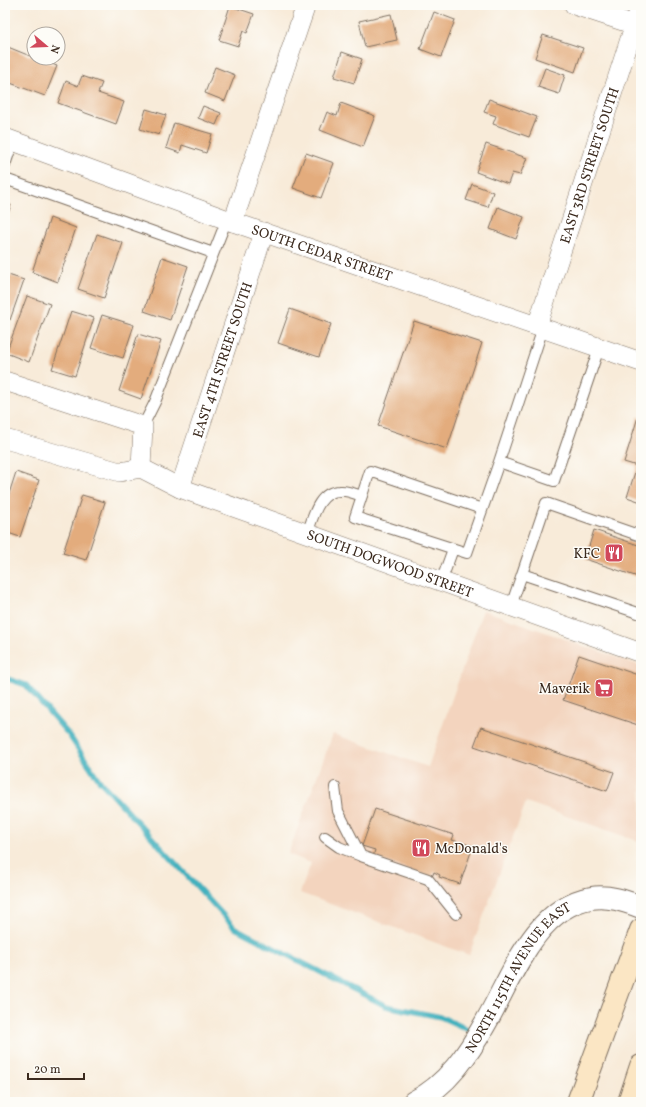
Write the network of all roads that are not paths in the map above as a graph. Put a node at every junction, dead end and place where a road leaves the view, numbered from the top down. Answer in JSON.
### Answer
{"nodes":[{"id":1,"x":306,"y":5,"type":"edge"},
{"id":2,"x":574,"y":5,"type":"edge"},
{"id":3,"x":641,"y":5,"type":"edge"},
{"id":4,"x":637,"y":26,"type":"edge"},
{"id":5,"x":9,"y":139,"type":"edge"},
{"id":6,"x":5,"y":165,"type":"edge"},
{"id":7,"x":5,"y":179,"type":"edge"},
{"id":8,"x":230,"y":220,"type":"junction"},
{"id":9,"x":264,"y":232,"type":"junction"},
{"id":10,"x":214,"y":252,"type":"junction"},
{"id":11,"x":540,"y":327,"type":"junction"},
{"id":12,"x":599,"y":348,"type":"junction"},
{"id":13,"x":641,"y":362,"type":"edge"},
{"id":14,"x":5,"y":381,"type":"edge"},
{"id":15,"x":142,"y":426,"type":"junction"},
{"id":16,"x":5,"y":439,"type":"edge"},
{"id":17,"x":499,"y":462,"type":"junction"},
{"id":18,"x":141,"y":468,"type":"junction"},
{"id":19,"x":180,"y":488,"type":"junction"},
{"id":20,"x":362,"y":496,"type":"junction"},
{"id":21,"x":482,"y":509,"type":"junction"},
{"id":22,"x":307,"y":534,"type":"junction"},
{"id":23,"x":641,"y":536,"type":"edge"},
{"id":24,"x":453,"y":548,"type":"junction"},
{"id":25,"x":522,"y":574,"type":"junction"},
{"id":26,"x":441,"y":582,"type":"junction"},
{"id":27,"x":511,"y":606,"type":"junction"},
{"id":28,"x":641,"y":614,"type":"edge"},
{"id":29,"x":641,"y":653,"type":"edge"},
{"id":30,"x":335,"y":787,"type":"dead end"},
{"id":31,"x":325,"y":837,"type":"dead end"},
{"id":32,"x":361,"y":856,"type":"junction"},
{"id":33,"x":641,"y":907,"type":"edge"},
{"id":34,"x":456,"y":914,"type":"dead end"},
{"id":35,"x":641,"y":930,"type":"edge"},
{"id":36,"x":641,"y":1066,"type":"edge"},
{"id":37,"x":414,"y":1102,"type":"edge"},
{"id":38,"x":578,"y":1102,"type":"edge"},
{"id":39,"x":629,"y":1102,"type":"edge"}],
"edges":[{"from":1,"to":8,"type":"street"},
{"from":2,"to":4,"type":"street"},
{"from":3,"to":4,"type":"street","name":"EAST 3RD STREET SOUTH"},
{"from":4,"to":11,"type":"street","name":"EAST 3RD STREET SOUTH"},
{"from":5,"to":6,"type":"lane"},
{"from":5,"to":8,"type":"street","name":"SOUTH CEDAR STREET"},
{"from":7,"to":10,"type":"lane"},
{"from":8,"to":9,"type":"street","name":"SOUTH CEDAR STREET"},
{"from":8,"to":10,"type":"lane"},
{"from":9,"to":11,"type":"street","name":"SOUTH CEDAR STREET"},
{"from":9,"to":19,"type":"street","name":"EAST 4TH STREET SOUTH"},
{"from":10,"to":15,"type":"lane"},
{"from":11,"to":12,"type":"street","name":"SOUTH CEDAR STREET"},
{"from":11,"to":17,"type":"lane"},
{"from":12,"to":13,"type":"street","name":"SOUTH CEDAR STREET"},
{"from":12,"to":17,"type":"lane"},
{"from":14,"to":15,"type":"street"},
{"from":15,"to":18,"type":"street"},
{"from":16,"to":18,"type":"street"},
{"from":17,"to":21,"type":"lane"},
{"from":18,"to":19,"type":"street","name":"SOUTH DOGWOOD STREET"},
{"from":19,"to":22,"type":"street","name":"SOUTH DOGWOOD STREET"},
{"from":20,"to":21,"type":"lane"},
{"from":20,"to":22,"type":"lane"},
{"from":20,"to":24,"type":"lane"},
{"from":21,"to":24,"type":"lane"},
{"from":22,"to":26,"type":"street","name":"SOUTH DOGWOOD STREET"},
{"from":23,"to":25,"type":"lane"},
{"from":24,"to":26,"type":"lane"},
{"from":25,"to":27,"type":"lane"},
{"from":25,"to":28,"type":"lane"},
{"from":26,"to":27,"type":"street","name":"SOUTH DOGWOOD STREET"},
{"from":27,"to":29,"type":"street","name":"SOUTH DOGWOOD STREET"},
{"from":30,"to":32,"type":"lane"},
{"from":31,"to":32,"type":"lane"},
{"from":32,"to":34,"type":"lane"},
{"from":33,"to":37,"type":"street","name":"NORTH 115TH AVENUE EAST"},
{"from":35,"to":38,"type":"main road"},
{"from":36,"to":39,"type":"main road"}]}
